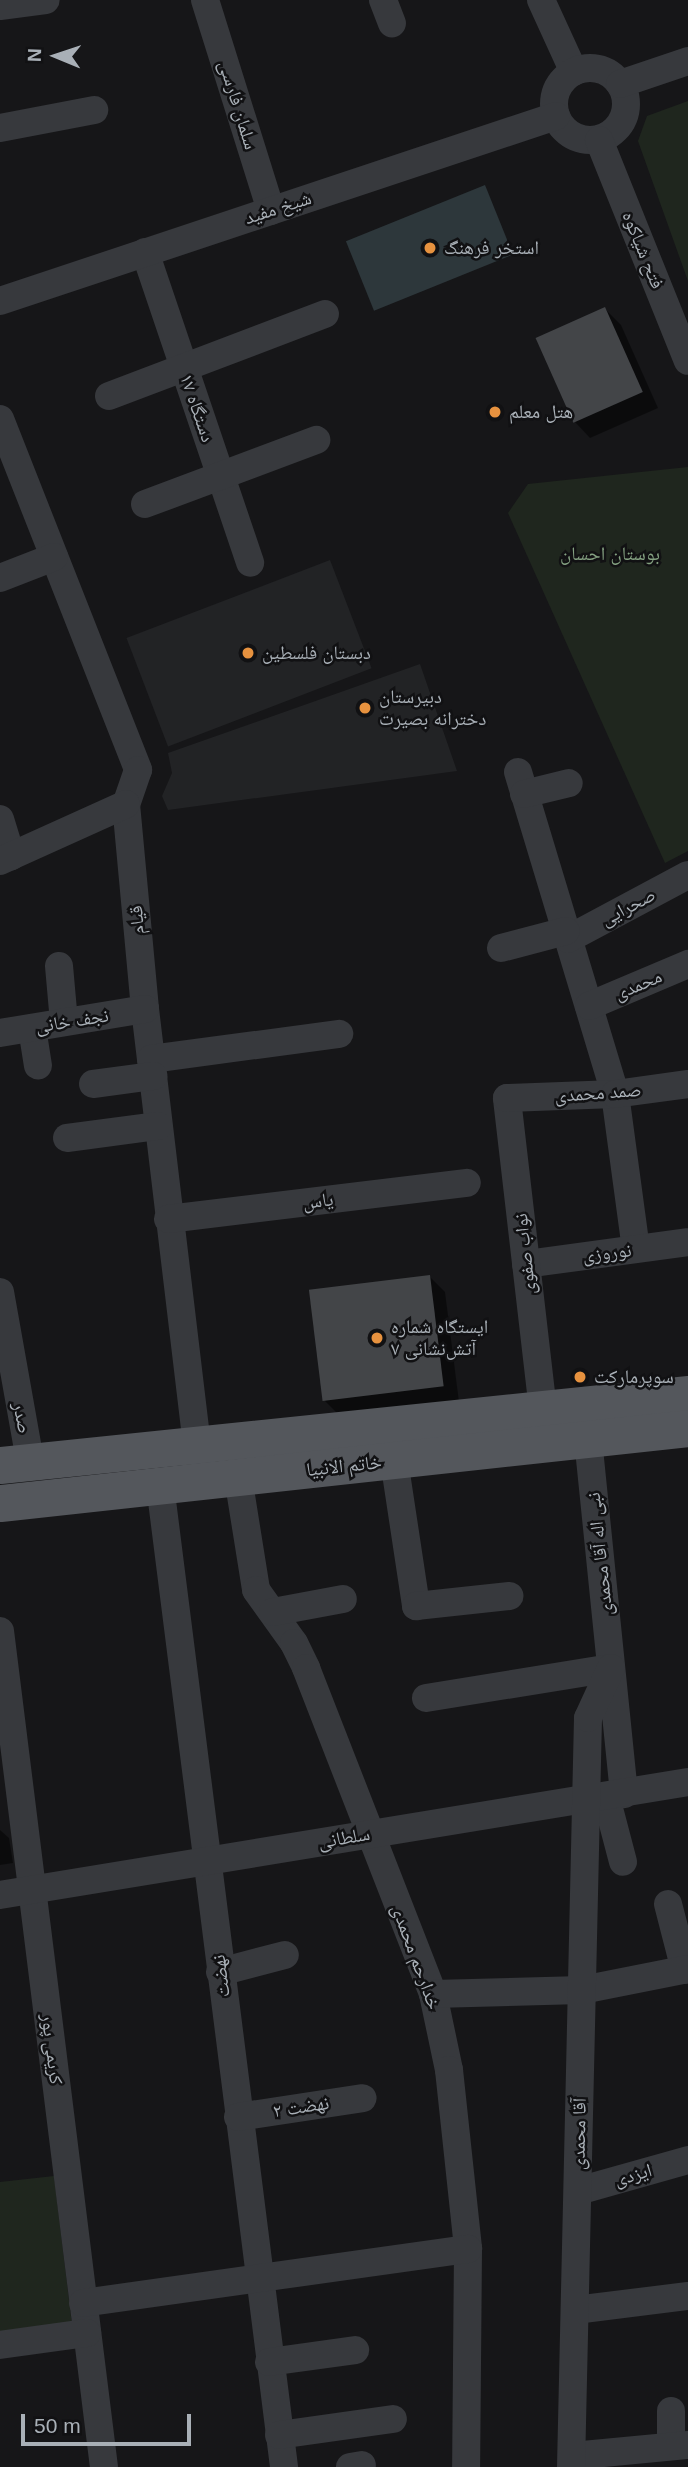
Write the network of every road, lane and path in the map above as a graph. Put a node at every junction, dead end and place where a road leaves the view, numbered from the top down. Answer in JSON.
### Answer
{"nodes":[{"id":1,"x":46,"y":0,"type":"edge"},
{"id":2,"x":205,"y":0,"type":"edge"},
{"id":3,"x":541,"y":0,"type":"edge"},
{"id":4,"x":0,"y":6,"type":"edge"},
{"id":5,"x":688,"y":61,"type":"edge"},
{"id":6,"x":574,"y":72,"type":"junction"},
{"id":7,"x":620,"y":85,"type":"junction"},
{"id":8,"x":94,"y":110,"type":"dead end"},
{"id":9,"x":556,"y":116,"type":"junction"},
{"id":10,"x":0,"y":128,"type":"edge"},
{"id":11,"x":599,"y":139,"type":"junction"},
{"id":12,"x":271,"y":211,"type":"junction"},
{"id":13,"x":145,"y":253,"type":"junction"},
{"id":14,"x":0,"y":301,"type":"edge"},
{"id":15,"x":325,"y":314,"type":"dead end"},
{"id":16,"x":688,"y":361,"type":"edge"},
{"id":17,"x":184,"y":367,"type":"junction"},
{"id":18,"x":109,"y":396,"type":"dead end"},
{"id":19,"x":0,"y":419,"type":"edge"},
{"id":20,"x":316,"y":440,"type":"dead end"},
{"id":21,"x":220,"y":475,"type":"junction"},
{"id":22,"x":145,"y":503,"type":"dead end"},
{"id":23,"x":54,"y":557,"type":"junction"},
{"id":24,"x":250,"y":563,"type":"dead end"},
{"id":25,"x":0,"y":578,"type":"edge"},
{"id":26,"x":569,"y":783,"type":"dead end"},
{"id":27,"x":126,"y":804,"type":"junction"},
{"id":28,"x":0,"y":819,"type":"edge"},
{"id":29,"x":5,"y":858,"type":"edge"},
{"id":30,"x":688,"y":875,"type":"edge"},
{"id":31,"x":567,"y":935,"type":"junction"},
{"id":32,"x":501,"y":947,"type":"dead end"},
{"id":33,"x":688,"y":964,"type":"edge"},
{"id":34,"x":59,"y":966,"type":"dead end"},
{"id":35,"x":589,"y":1006,"type":"junction"},
{"id":36,"x":145,"y":1009,"type":"junction"},
{"id":37,"x":64,"y":1022,"type":"junction"},
{"id":38,"x":32,"y":1028,"type":"junction"},
{"id":39,"x":0,"y":1033,"type":"edge"},
{"id":40,"x":339,"y":1034,"type":"dead end"},
{"id":41,"x":38,"y":1066,"type":"dead end"},
{"id":42,"x":152,"y":1068,"type":"junction"},
{"id":43,"x":93,"y":1084,"type":"dead end"},
{"id":44,"x":688,"y":1084,"type":"edge"},
{"id":45,"x":615,"y":1094,"type":"junction"},
{"id":46,"x":507,"y":1098,"type":"joint"},
{"id":47,"x":158,"y":1126,"type":"junction"},
{"id":48,"x":67,"y":1138,"type":"dead end"},
{"id":49,"x":467,"y":1183,"type":"dead end"},
{"id":50,"x":169,"y":1219,"type":"junction"},
{"id":51,"x":688,"y":1242,"type":"edge"},
{"id":52,"x":636,"y":1249,"type":"junction"},
{"id":53,"x":526,"y":1264,"type":"junction"},
{"id":54,"x":0,"y":1292,"type":"edge"},
{"id":55,"x":688,"y":1394,"type":"edge"},
{"id":56,"x":543,"y":1410,"type":"junction"},
{"id":57,"x":688,"y":1428,"type":"edge"},
{"id":58,"x":588,"y":1439,"type":"junction"},
{"id":59,"x":394,"y":1460,"type":"junction"},
{"id":60,"x":15,"y":1463,"type":"edge"},
{"id":61,"x":199,"y":1463,"type":"junction"},
{"id":62,"x":238,"y":1477,"type":"junction"},
{"id":63,"x":160,"y":1485,"type":"junction"},
{"id":64,"x":0,"y":1503,"type":"edge"},
{"id":65,"x":509,"y":1596,"type":"dead end"},
{"id":66,"x":343,"y":1600,"type":"dead end"},
{"id":67,"x":273,"y":1612,"type":"junction"},
{"id":68,"x":0,"y":1631,"type":"edge"},
{"id":69,"x":611,"y":1668,"type":"junction"},
{"id":70,"x":426,"y":1698,"type":"dead end"},
{"id":71,"x":688,"y":1782,"type":"edge"},
{"id":72,"x":605,"y":1798,"type":"junction"},
{"id":73,"x":367,"y":1833,"type":"junction"},
{"id":74,"x":206,"y":1862,"type":"junction"},
{"id":75,"x":623,"y":1862,"type":"dead end"},
{"id":76,"x":32,"y":1890,"type":"junction"},
{"id":77,"x":0,"y":1895,"type":"edge"},
{"id":78,"x":668,"y":1904,"type":"dead end"},
{"id":79,"x":285,"y":1955,"type":"dead end"},
{"id":80,"x":687,"y":1970,"type":"edge"},
{"id":81,"x":220,"y":1972,"type":"junction"},
{"id":82,"x":582,"y":1990,"type":"junction"},
{"id":83,"x":433,"y":1994,"type":"junction"},
{"id":84,"x":363,"y":2098,"type":"dead end"},
{"id":85,"x":238,"y":2117,"type":"junction"},
{"id":86,"x":688,"y":2160,"type":"edge"},
{"id":87,"x":578,"y":2191,"type":"junction"},
{"id":88,"x":468,"y":2249,"type":"junction"},
{"id":89,"x":258,"y":2280,"type":"junction"},
{"id":90,"x":688,"y":2296,"type":"edge"},
{"id":91,"x":83,"y":2303,"type":"junction"},
{"id":92,"x":575,"y":2310,"type":"junction"},
{"id":93,"x":87,"y":2333,"type":"junction"},
{"id":94,"x":0,"y":2345,"type":"edge"},
{"id":95,"x":355,"y":2350,"type":"dead end"},
{"id":96,"x":269,"y":2362,"type":"junction"},
{"id":97,"x":671,"y":2411,"type":"dead end"},
{"id":98,"x":393,"y":2419,"type":"dead end"},
{"id":99,"x":279,"y":2435,"type":"junction"},
{"id":100,"x":680,"y":2446,"type":"edge"},
{"id":101,"x":571,"y":2462,"type":"edge"},
{"id":102,"x":104,"y":2467,"type":"edge"},
{"id":103,"x":284,"y":2467,"type":"edge"},
{"id":104,"x":466,"y":2467,"type":"edge"}],
"edges":[{"from":1,"to":4,"type":"street"},
{"from":2,"to":12,"type":"street","name":"سلمان فارسی"},
{"from":3,"to":6,"type":"street"},
{"from":5,"to":7,"type":"street"},
{"from":6,"to":7,"type":"street"},
{"from":6,"to":9,"type":"street"},
{"from":7,"to":11,"type":"street"},
{"from":8,"to":10,"type":"street"},
{"from":9,"to":11,"type":"street"},
{"from":9,"to":12,"type":"street","name":"شیخ مفید"},
{"from":11,"to":16,"type":"street","name":"فتح شیاکوه"},
{"from":12,"to":13,"type":"street","name":"شیخ مفید"},
{"from":13,"to":14,"type":"street","name":"شیخ مفید"},
{"from":13,"to":17,"type":"street","name":"۱۷ دستگاه"},
{"from":15,"to":17,"type":"street"},
{"from":17,"to":18,"type":"street"},
{"from":17,"to":21,"type":"street","name":"۱۷ دستگاه"},
{"from":19,"to":23,"type":"street","name":"قیام"},
{"from":20,"to":21,"type":"street"},
{"from":21,"to":22,"type":"street"},
{"from":21,"to":24,"type":"street","name":"۱۷ دستگاه"},
{"from":23,"to":25,"type":"street"},
{"from":23,"to":27,"type":"street","name":"قیام"},
{"from":26,"to":31,"type":"street"},
{"from":27,"to":29,"type":"street"},
{"from":27,"to":36,"type":"street","name":"قیام"},
{"from":28,"to":29,"type":"street"},
{"from":30,"to":31,"type":"street","name":"صحرایی"},
{"from":31,"to":32,"type":"street","name":"صحرایی"},
{"from":31,"to":35,"type":"street"},
{"from":33,"to":35,"type":"street","name":"محمدی"},
{"from":34,"to":37,"type":"street"},
{"from":35,"to":45,"type":"street"},
{"from":36,"to":37,"type":"street","name":"نجف خانی"},
{"from":36,"to":42,"type":"street","name":"قیام"},
{"from":37,"to":38,"type":"street","name":"نجف خانی"},
{"from":38,"to":39,"type":"street","name":"نجف خانی"},
{"from":38,"to":41,"type":"street"},
{"from":40,"to":42,"type":"street"},
{"from":42,"to":43,"type":"street"},
{"from":42,"to":47,"type":"street","name":"قیام"},
{"from":44,"to":45,"type":"street","name":"صمد محمدی"},
{"from":45,"to":46,"type":"street","name":"صمد محمدی"},
{"from":45,"to":52,"type":"street"},
{"from":46,"to":53,"type":"street","name":"نواب صفوی"},
{"from":47,"to":48,"type":"street"},
{"from":47,"to":50,"type":"street","name":"قیام"},
{"from":49,"to":50,"type":"street","name":"یاس"},
{"from":50,"to":61,"type":"street","name":"قیام"},
{"from":51,"to":52,"type":"street","name":"نوروزی"},
{"from":52,"to":53,"type":"street","name":"نوروزی"},
{"from":53,"to":56,"type":"street","name":"نواب صفوی"},
{"from":54,"to":60,"type":"street","name":"صدر"},
{"from":55,"to":56,"type":"main road","name":"خاتم الانبیا"},
{"from":56,"to":61,"type":"main road","name":"خاتم الانبیا"},
{"from":57,"to":58,"type":"main road","name":"خاتم الانبیا"},
{"from":58,"to":59,"type":"main road","name":"خاتم الانبیا"},
{"from":58,"to":69,"type":"street","name":"نبی اله آقا محمدی"},
{"from":59,"to":62,"type":"main road","name":"خاتم الانبیا"},
{"from":59,"to":65,"type":"street"},
{"from":60,"to":61,"type":"main road","name":"خاتم الانبیا"},
{"from":61,"to":62,"type":"main road","name":"خاتم الانبیا"},
{"from":61,"to":63,"type":"main road","name":"خاتم الانبیا"},
{"from":62,"to":67,"type":"street","name":"خدارحم محمدی"},
{"from":63,"to":64,"type":"main road","name":"خاتم الانبیا"},
{"from":63,"to":74,"type":"street","name":"نهضت"},
{"from":66,"to":67,"type":"street"},
{"from":67,"to":73,"type":"street","name":"خدارحم محمدی"},
{"from":68,"to":76,"type":"street","name":"کریمی پور"},
{"from":69,"to":70,"type":"street"},
{"from":69,"to":72,"type":"street","name":"نبی اله آقا محمدی"},
{"from":69,"to":72,"type":"street"},
{"from":71,"to":72,"type":"street","name":"سلطانی"},
{"from":72,"to":73,"type":"street","name":"سلطانی"},
{"from":72,"to":75,"type":"street"},
{"from":72,"to":82,"type":"street","name":"آقا محمدی"},
{"from":73,"to":74,"type":"street","name":"سلطانی"},
{"from":73,"to":83,"type":"street","name":"خدارحم محمدی"},
{"from":74,"to":76,"type":"street","name":"سلطانی"},
{"from":74,"to":81,"type":"street","name":"نهضت"},
{"from":76,"to":77,"type":"street","name":"سلطانی"},
{"from":76,"to":91,"type":"street","name":"کریمی پور"},
{"from":78,"to":80,"type":"street"},
{"from":79,"to":81,"type":"street"},
{"from":80,"to":82,"type":"street"},
{"from":81,"to":85,"type":"street","name":"نهضت"},
{"from":82,"to":83,"type":"street"},
{"from":82,"to":87,"type":"street","name":"آقا محمدی"},
{"from":83,"to":88,"type":"street","name":"خدارحم محمدی"},
{"from":84,"to":85,"type":"street","name":"نهضت ۲"},
{"from":85,"to":89,"type":"street","name":"نهضت"},
{"from":86,"to":87,"type":"street","name":"ایزدی"},
{"from":87,"to":92,"type":"street","name":"آقا محمدی"},
{"from":88,"to":89,"type":"street"},
{"from":88,"to":104,"type":"street","name":"خدارحم محمدی"},
{"from":89,"to":91,"type":"street"},
{"from":89,"to":96,"type":"street","name":"نهضت"},
{"from":90,"to":92,"type":"street"},
{"from":91,"to":93,"type":"street","name":"کریمی پور"},
{"from":92,"to":101,"type":"street","name":"آقا محمدی"},
{"from":93,"to":94,"type":"street"},
{"from":93,"to":102,"type":"street","name":"کریمی پور"},
{"from":95,"to":96,"type":"street"},
{"from":96,"to":99,"type":"street","name":"نهضت"},
{"from":97,"to":100,"type":"street"},
{"from":98,"to":99,"type":"street"},
{"from":99,"to":103,"type":"street","name":"نهضت"},
{"from":100,"to":101,"type":"street"}]}
